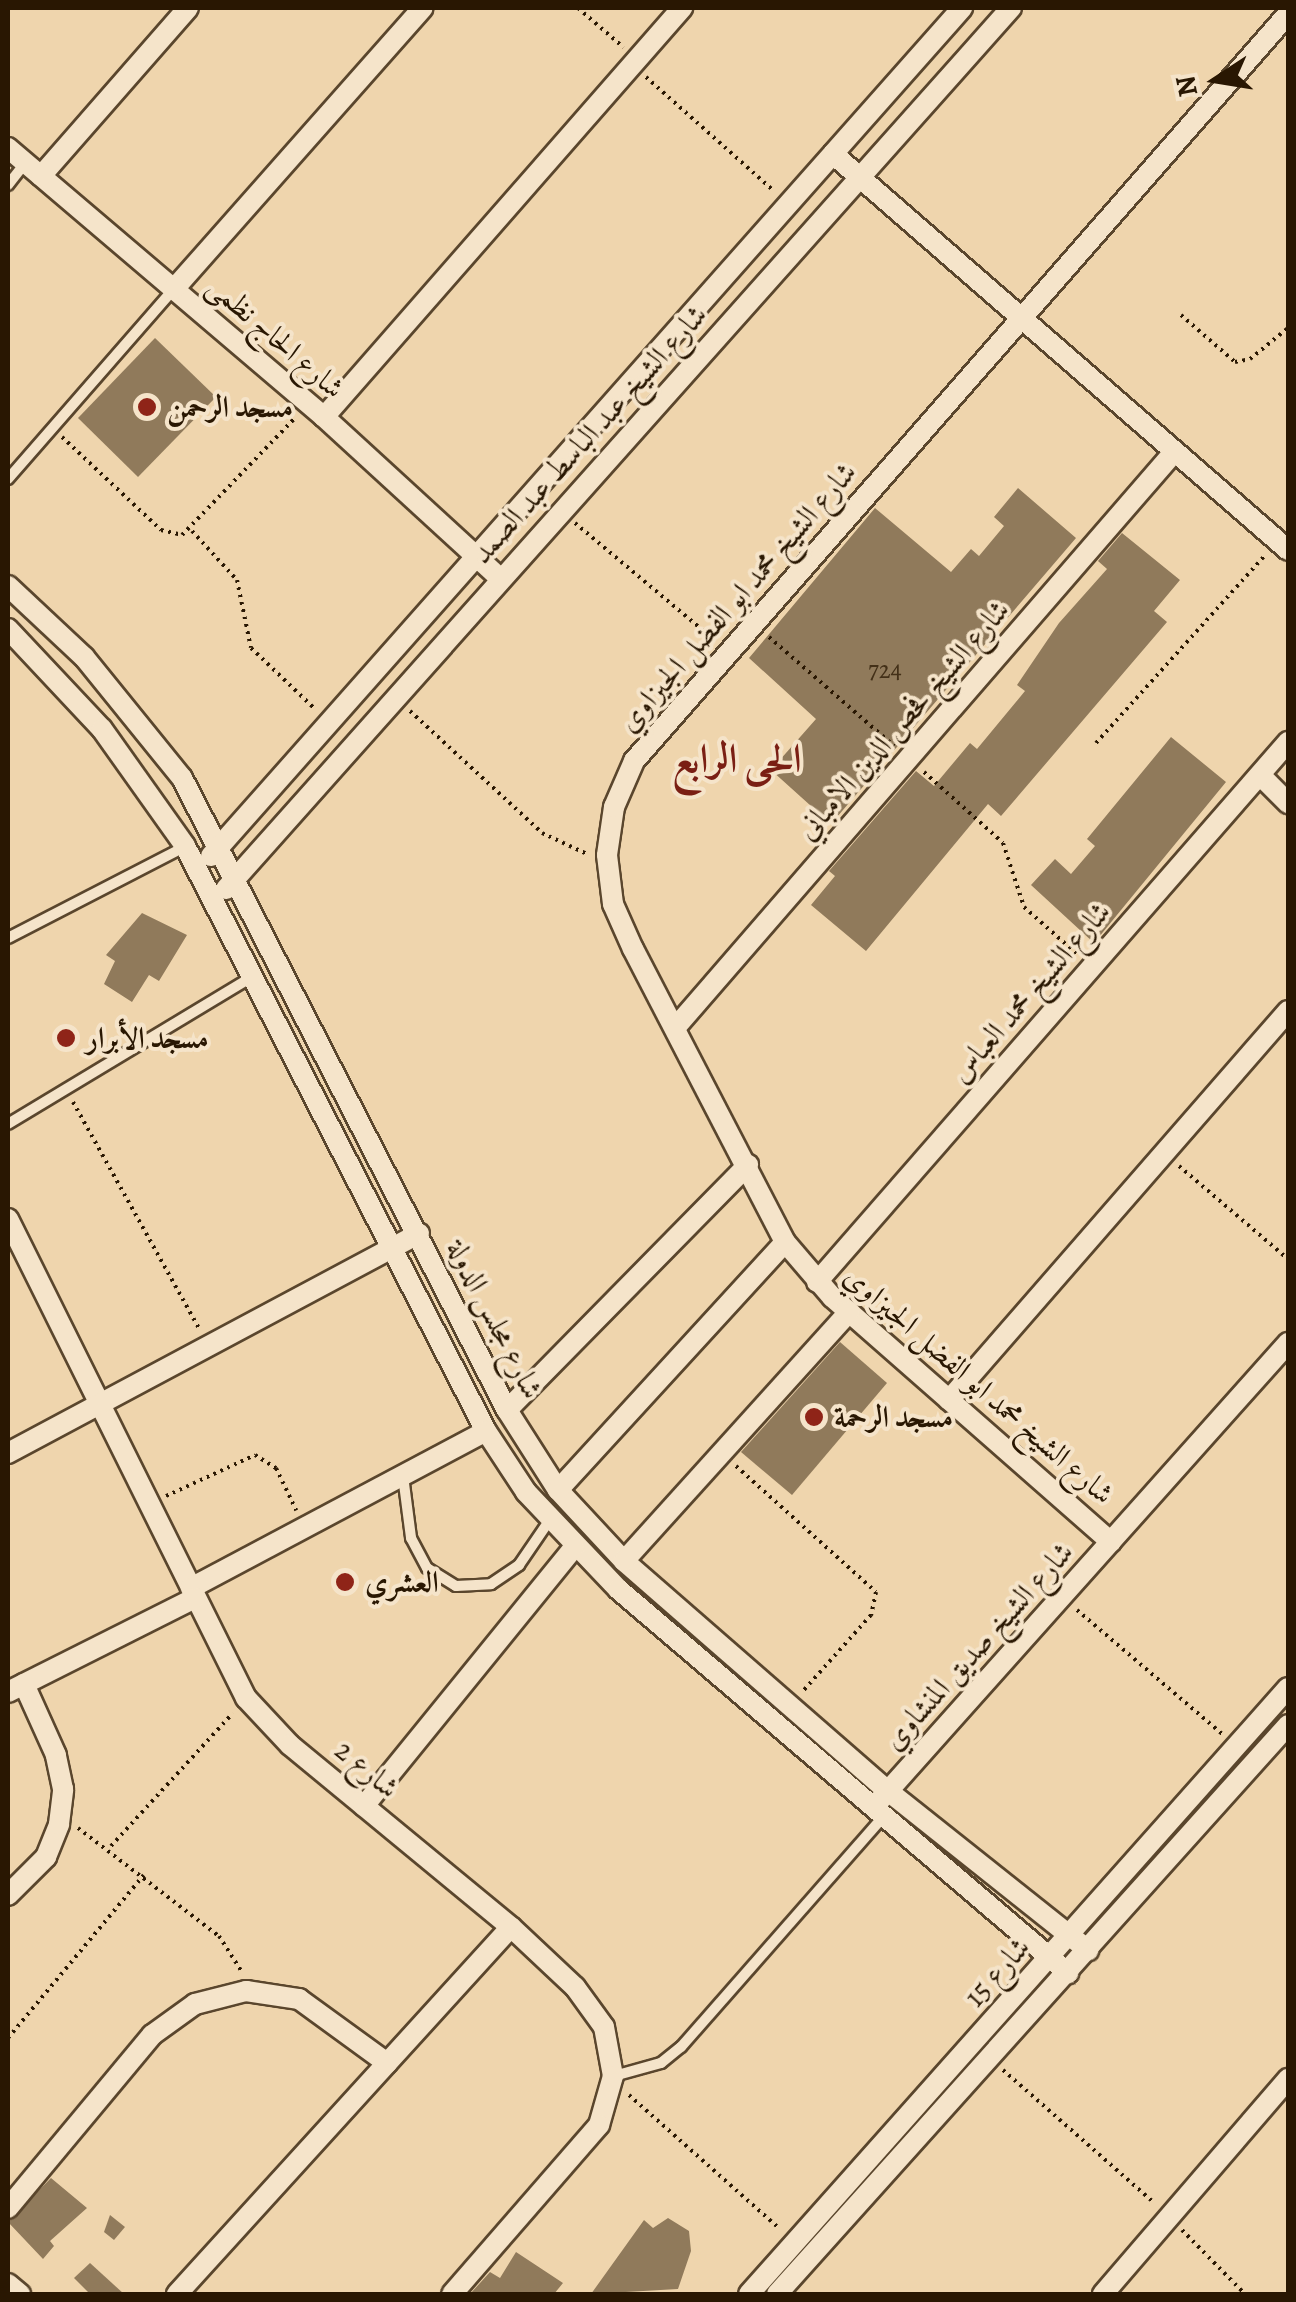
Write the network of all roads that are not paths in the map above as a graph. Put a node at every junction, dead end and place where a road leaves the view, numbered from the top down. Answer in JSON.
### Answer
{"nodes":[{"id":1,"x":188,"y":8,"type":"edge"},
{"id":2,"x":423,"y":8,"type":"edge"},
{"id":3,"x":682,"y":8,"type":"edge"},
{"id":4,"x":962,"y":8,"type":"edge"},
{"id":5,"x":1011,"y":8,"type":"edge"},
{"id":6,"x":1288,"y":14,"type":"edge"},
{"id":7,"x":8,"y":148,"type":"edge"},
{"id":8,"x":833,"y":154,"type":"junction"},
{"id":9,"x":33,"y":170,"type":"junction"},
{"id":10,"x":858,"y":176,"type":"junction"},
{"id":11,"x":8,"y":185,"type":"edge"},
{"id":12,"x":174,"y":290,"type":"junction"},
{"id":13,"x":1020,"y":317,"type":"junction"},
{"id":14,"x":316,"y":410,"type":"junction"},
{"id":15,"x":1175,"y":451,"type":"junction"},
{"id":16,"x":8,"y":479,"type":"edge"},
{"id":17,"x":1283,"y":545,"type":"edge"},
{"id":18,"x":476,"y":557,"type":"junction"},
{"id":19,"x":501,"y":578,"type":"junction"},
{"id":20,"x":8,"y":586,"type":"edge"},
{"id":21,"x":8,"y":629,"type":"edge"},
{"id":22,"x":1288,"y":742,"type":"edge"},
{"id":23,"x":1260,"y":775,"type":"junction"},
{"id":24,"x":1288,"y":803,"type":"edge"},
{"id":25,"x":185,"y":846,"type":"junction"},
{"id":26,"x":218,"y":848,"type":"junction"},
{"id":27,"x":199,"y":870,"type":"junction"},
{"id":28,"x":234,"y":879,"type":"junction"},
{"id":29,"x":215,"y":902,"type":"junction"},
{"id":30,"x":8,"y":938,"type":"edge"},
{"id":31,"x":253,"y":976,"type":"junction"},
{"id":32,"x":1288,"y":1010,"type":"edge"},
{"id":33,"x":675,"y":1028,"type":"junction"},
{"id":34,"x":8,"y":1124,"type":"edge"},
{"id":35,"x":748,"y":1165,"type":"junction"},
{"id":36,"x":8,"y":1219,"type":"edge"},
{"id":37,"x":419,"y":1234,"type":"junction"},
{"id":38,"x":785,"y":1242,"type":"junction"},
{"id":39,"x":391,"y":1248,"type":"junction"},
{"id":40,"x":817,"y":1282,"type":"junction"},
{"id":41,"x":850,"y":1312,"type":"junction"},
{"id":42,"x":1288,"y":1342,"type":"edge"},
{"id":43,"x":102,"y":1400,"type":"junction"},
{"id":44,"x":949,"y":1400,"type":"junction"},
{"id":45,"x":507,"y":1410,"type":"junction"},
{"id":46,"x":486,"y":1431,"type":"junction"},
{"id":47,"x":8,"y":1453,"type":"edge"},
{"id":48,"x":404,"y":1476,"type":"junction"},
{"id":49,"x":558,"y":1490,"type":"junction"},
{"id":50,"x":549,"y":1521,"type":"junction"},
{"id":51,"x":1110,"y":1542,"type":"junction"},
{"id":52,"x":574,"y":1548,"type":"junction"},
{"id":53,"x":630,"y":1566,"type":"junction"},
{"id":54,"x":618,"y":1590,"type":"junction"},
{"id":55,"x":193,"y":1593,"type":"junction"},
{"id":56,"x":16,"y":1688,"type":"edge"},
{"id":57,"x":1288,"y":1688,"type":"edge"},
{"id":58,"x":1288,"y":1725,"type":"edge"},
{"id":59,"x":888,"y":1791,"type":"junction"},
{"id":60,"x":364,"y":1806,"type":"junction"},
{"id":61,"x":877,"y":1814,"type":"junction"},
{"id":62,"x":8,"y":1895,"type":"edge"},
{"id":63,"x":511,"y":1927,"type":"junction"},
{"id":64,"x":1070,"y":1935,"type":"junction"},
{"id":65,"x":1088,"y":1950,"type":"junction"},
{"id":66,"x":1051,"y":1958,"type":"junction"},
{"id":67,"x":1068,"y":1973,"type":"junction"},
{"id":68,"x":387,"y":2064,"type":"junction"},
{"id":69,"x":612,"y":2076,"type":"junction"},
{"id":70,"x":1288,"y":2079,"type":"edge"},
{"id":71,"x":8,"y":2208,"type":"edge"},
{"id":72,"x":8,"y":2284,"type":"edge"},
{"id":73,"x":20,"y":2294,"type":"edge"},
{"id":74,"x":176,"y":2294,"type":"edge"},
{"id":75,"x":452,"y":2294,"type":"edge"},
{"id":76,"x":748,"y":2294,"type":"edge"},
{"id":77,"x":776,"y":2294,"type":"edge"},
{"id":78,"x":1103,"y":2294,"type":"edge"}],
"edges":[{"from":1,"to":9,"type":"street"},
{"from":2,"to":12,"type":"street"},
{"from":3,"to":14,"type":"street"},
{"from":4,"to":8,"type":"street","name":"شارع الشيخ عبد الباسط عبد الصمد"},
{"from":5,"to":10,"type":"street","name":"شارع الشيخ عبد الباسط عبد الصمد"},
{"from":6,"to":13,"type":"street","name":"شارع الشيخ محمد ابو الفضل الجيزاوي"},
{"from":7,"to":9,"type":"street","name":"شارع الحاج نظمى"},
{"from":8,"to":10,"type":"street"},
{"from":8,"to":18,"type":"street","name":"شارع الشيخ عبد الباسط عبد الصمد"},
{"from":9,"to":11,"type":"lane"},
{"from":9,"to":12,"type":"street","name":"شارع الحاج نظمى"},
{"from":10,"to":13,"type":"street"},
{"from":10,"to":19,"type":"street","name":"شارع الشيخ عبد الباسط عبد الصمد"},
{"from":12,"to":14,"type":"street","name":"شارع الحاج نظمى"},
{"from":12,"to":16,"type":"lane"},
{"from":13,"to":15,"type":"street"},
{"from":13,"to":33,"type":"street","name":"شارع الشيخ محمد ابو الفضل الجيزاوي"},
{"from":14,"to":18,"type":"street","name":"شارع الحاج نظمى"},
{"from":15,"to":17,"type":"street"},
{"from":15,"to":33,"type":"street","name":"شارع الشيخ فحص الدين الامباني"},
{"from":18,"to":19,"type":"street","name":"شارع الحاج نظمى"},
{"from":18,"to":26,"type":"street","name":"شارع الشيخ عبد الباسط عبد الصمد"},
{"from":19,"to":28,"type":"street","name":"شارع الشيخ عبد الباسط عبد الصمد"},
{"from":20,"to":26,"type":"street","name":"شارع مجلس الدولة"},
{"from":21,"to":25,"type":"street","name":"شارع مجلس الدولة"},
{"from":22,"to":23,"type":"street","name":"شارع الشيخ محمد العباس"},
{"from":23,"to":24,"type":"street"},
{"from":23,"to":40,"type":"street","name":"شارع الشيخ محمد العباس"},
{"from":25,"to":27,"type":"street","name":"شارع مجلس الدولة"},
{"from":25,"to":30,"type":"lane"},
{"from":26,"to":27,"type":"street","name":"شارع الشيخ عبد الباسط عبد الصمد"},
{"from":26,"to":28,"type":"street","name":"شارع مجلس الدولة"},
{"from":27,"to":29,"type":"street","name":"شارع مجلس الدولة"},
{"from":28,"to":29,"type":"street","name":"شارع الشيخ عبد الباسط عبد الصمد"},
{"from":28,"to":37,"type":"street","name":"شارع مجلس الدولة"},
{"from":29,"to":31,"type":"street","name":"شارع مجلس الدولة"},
{"from":31,"to":34,"type":"lane"},
{"from":31,"to":39,"type":"street","name":"شارع مجلس الدولة"},
{"from":32,"to":44,"type":"street"},
{"from":33,"to":35,"type":"street","name":"شارع الشيخ محمد ابو الفضل الجيزاوي"},
{"from":35,"to":38,"type":"street","name":"شارع الشيخ محمد ابو الفضل الجيزاوي"},
{"from":35,"to":45,"type":"street"},
{"from":36,"to":43,"type":"street","name":"شارع 2"},
{"from":37,"to":39,"type":"street"},
{"from":37,"to":45,"type":"street","name":"شارع مجلس الدولة"},
{"from":38,"to":40,"type":"street","name":"شارع الشيخ محمد ابو الفضل الجيزاوي"},
{"from":38,"to":49,"type":"street"},
{"from":39,"to":43,"type":"street"},
{"from":39,"to":46,"type":"street","name":"شارع مجلس الدولة"},
{"from":40,"to":41,"type":"street","name":"شارع الشيخ محمد ابو الفضل الجيزاوي"},
{"from":41,"to":44,"type":"street","name":"شارع الشيخ محمد ابو الفضل الجيزاوي"},
{"from":41,"to":53,"type":"street"},
{"from":42,"to":51,"type":"street","name":"شارع الشيخ صديق المنشاوي"},
{"from":43,"to":47,"type":"street"},
{"from":43,"to":55,"type":"street","name":"شارع 2"},
{"from":44,"to":51,"type":"street","name":"شارع الشيخ محمد ابو الفضل الجيزاوي"},
{"from":45,"to":49,"type":"street","name":"شارع مجلس الدولة"},
{"from":46,"to":48,"type":"street"},
{"from":46,"to":50,"type":"street","name":"شارع مجلس الدولة"},
{"from":48,"to":50,"type":"lane"},
{"from":48,"to":55,"type":"street"},
{"from":49,"to":53,"type":"street","name":"شارع مجلس الدولة"},
{"from":50,"to":52,"type":"street","name":"شارع مجلس الدولة"},
{"from":51,"to":59,"type":"street","name":"شارع الشيخ صديق المنشاوي"},
{"from":52,"to":54,"type":"street","name":"شارع مجلس الدولة"},
{"from":52,"to":60,"type":"street"},
{"from":53,"to":54,"type":"street"},
{"from":53,"to":59,"type":"street","name":"شارع مجلس الدولة"},
{"from":54,"to":61,"type":"street","name":"شارع مجلس الدولة"},
{"from":55,"to":56,"type":"street"},
{"from":55,"to":60,"type":"street","name":"شارع 2"},
{"from":56,"to":62,"type":"street"},
{"from":57,"to":64,"type":"street","name":"شارع 15"},
{"from":58,"to":65,"type":"street","name":"شارع 15"},
{"from":59,"to":61,"type":"street","name":"شارع الشيخ صديق المنشاوي"},
{"from":59,"to":64,"type":"street","name":"شارع مجلس الدولة"},
{"from":60,"to":63,"type":"street","name":"شارع 2"},
{"from":61,"to":66,"type":"street","name":"شارع مجلس الدولة"},
{"from":61,"to":69,"type":"lane"},
{"from":63,"to":68,"type":"street"},
{"from":63,"to":69,"type":"street","name":"شارع 2"},
{"from":64,"to":65,"type":"street","name":"شارع مجلس الدولة"},
{"from":64,"to":66,"type":"street","name":"شارع 15"},
{"from":65,"to":67,"type":"street","name":"شارع 15"},
{"from":66,"to":67,"type":"street","name":"شارع مجلس الدولة"},
{"from":66,"to":76,"type":"street","name":"شارع 15"},
{"from":67,"to":77,"type":"street","name":"شارع 15"},
{"from":68,"to":71,"type":"street"},
{"from":68,"to":74,"type":"street"},
{"from":69,"to":75,"type":"street","name":"شارع 2"},
{"from":70,"to":78,"type":"street"},
{"from":72,"to":73,"type":"street"}]}
